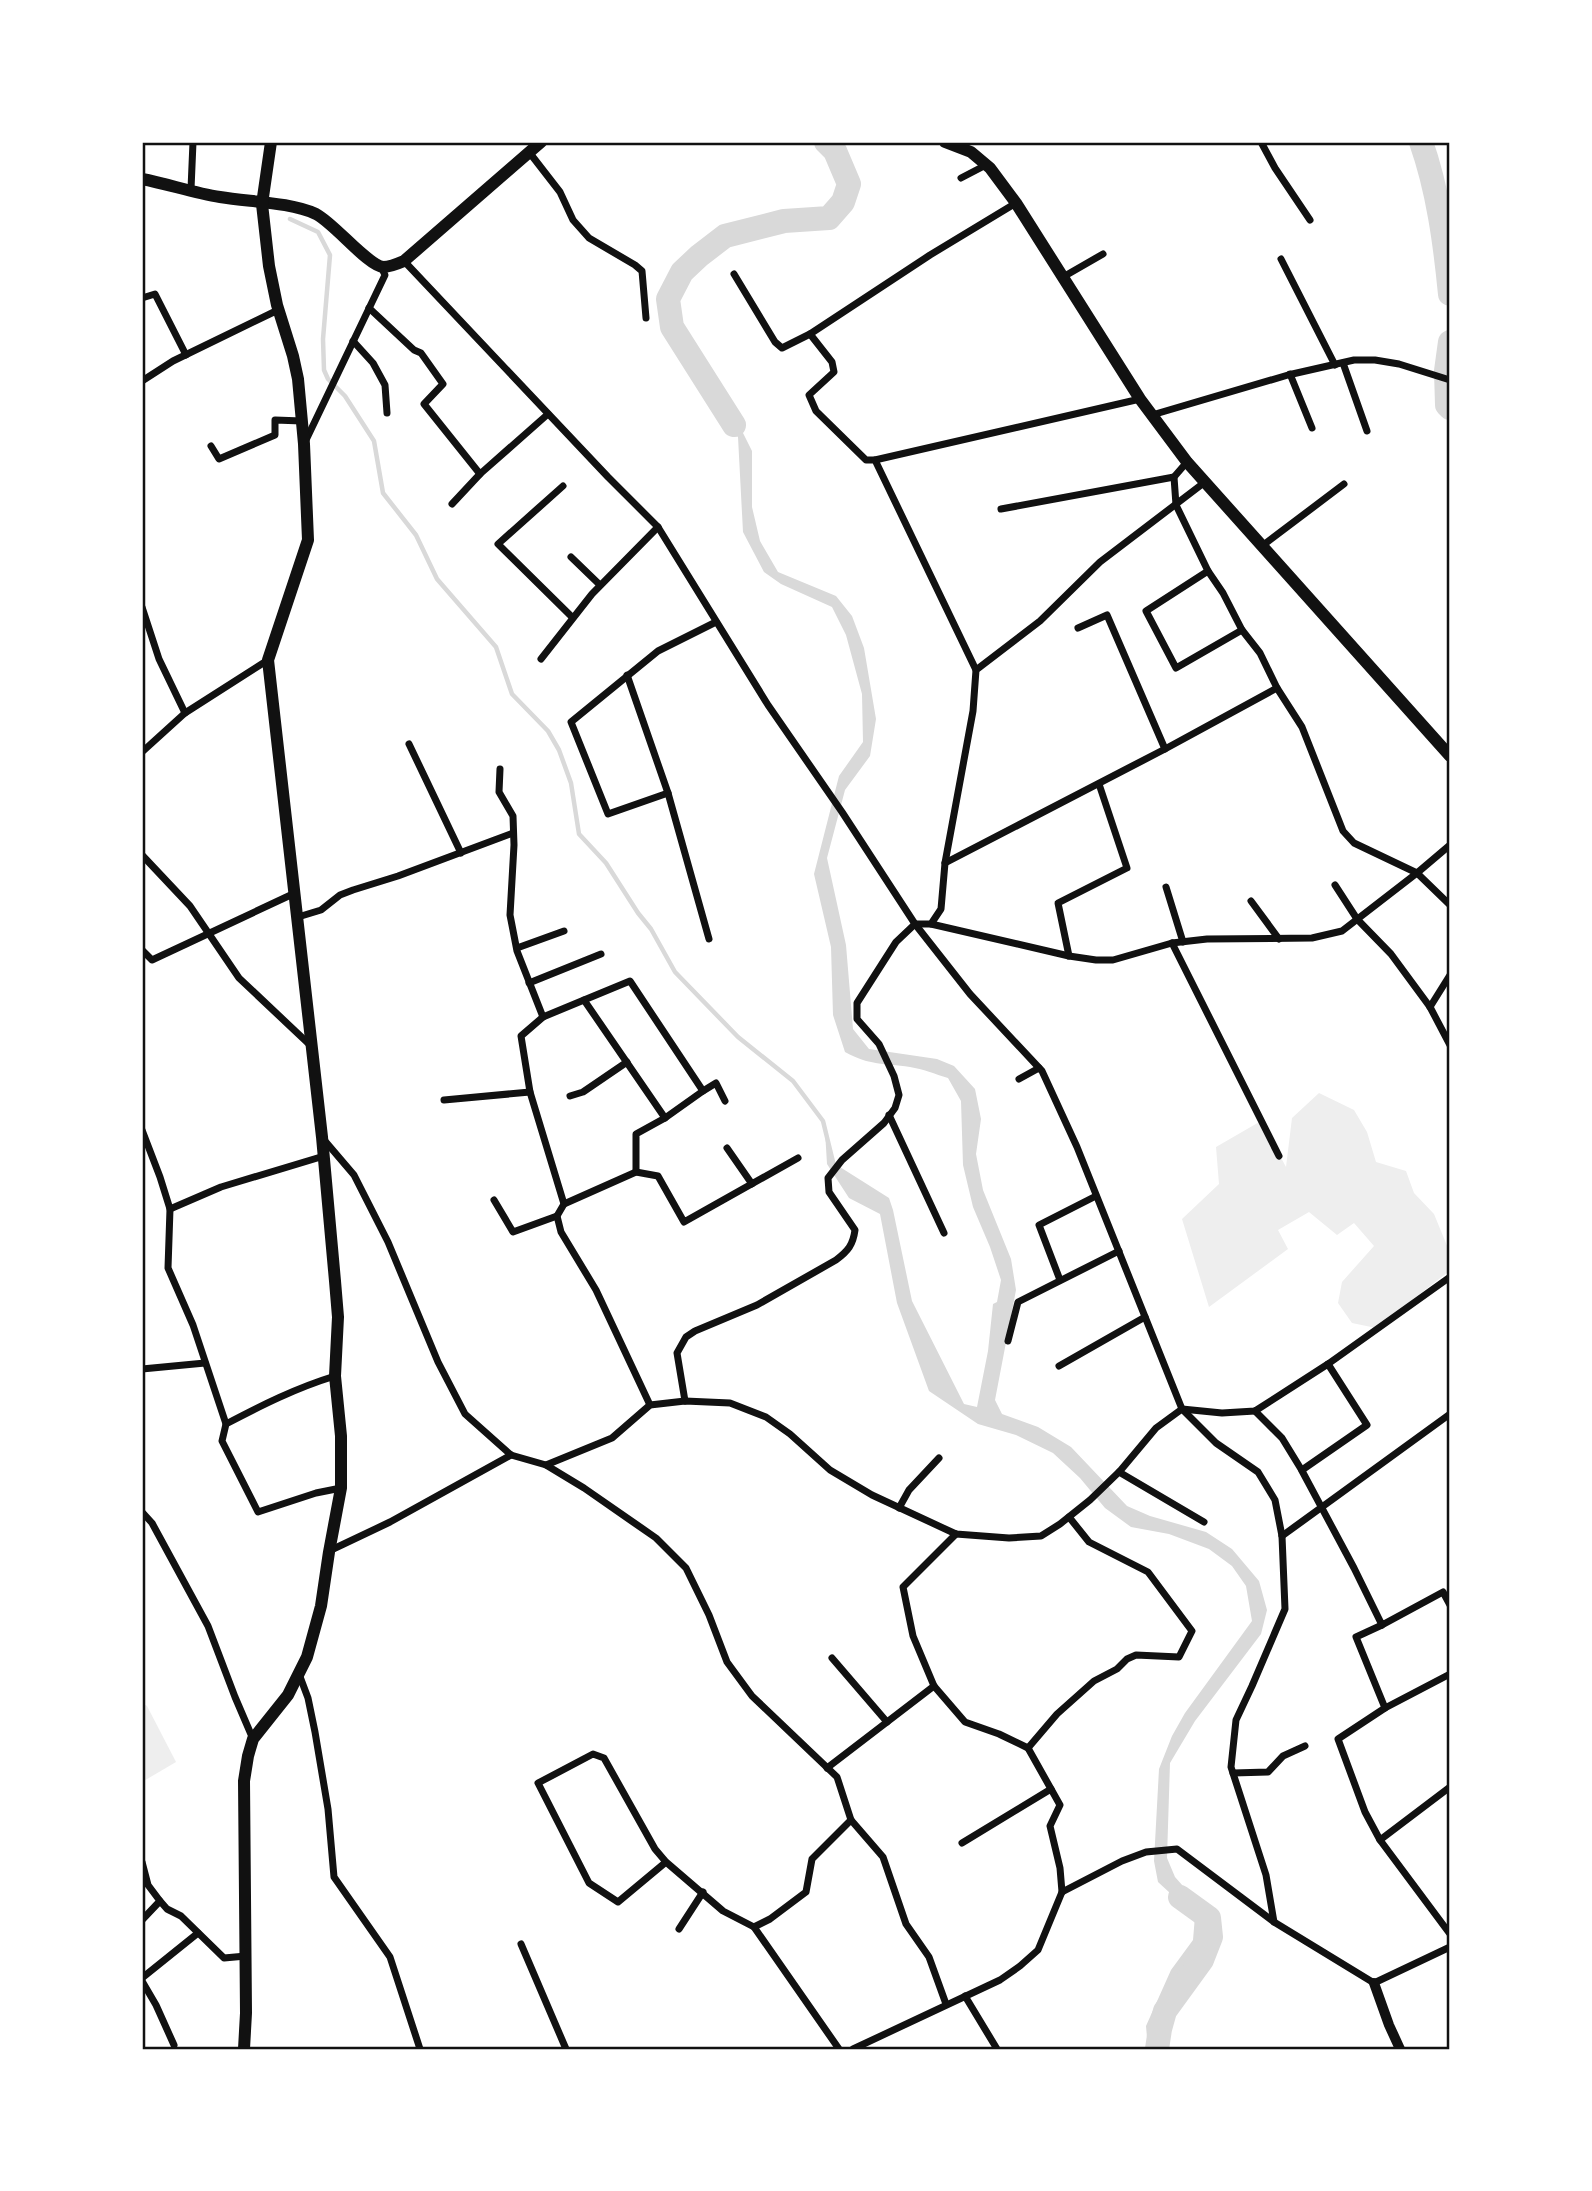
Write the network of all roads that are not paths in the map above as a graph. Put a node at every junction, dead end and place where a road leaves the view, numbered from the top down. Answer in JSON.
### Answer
{"nodes":[{"id":1,"x":193,"y":142,"type":"edge"},
{"id":2,"x":271,"y":142,"type":"edge"},
{"id":3,"x":541,"y":142,"type":"edge"},
{"id":4,"x":945,"y":142,"type":"edge"},
{"id":5,"x":1261,"y":142,"type":"edge"},
{"id":6,"x":529,"y":152,"type":"junction"},
{"id":7,"x":986,"y":165,"type":"junction"},
{"id":8,"x":961,"y":178,"type":"dead end"},
{"id":9,"x":142,"y":179,"type":"edge"},
{"id":10,"x":191,"y":189,"type":"junction"},
{"id":11,"x":1016,"y":203,"type":"junction"},
{"id":12,"x":262,"y":204,"type":"junction"},
{"id":13,"x":1310,"y":220,"type":"dead end"},
{"id":14,"x":1102,"y":254,"type":"dead end"},
{"id":15,"x":1281,"y":259,"type":"dead end"},
{"id":16,"x":404,"y":261,"type":"junction"},
{"id":17,"x":381,"y":267,"type":"junction"},
{"id":18,"x":734,"y":274,"type":"dead end"},
{"id":19,"x":1063,"y":277,"type":"junction"},
{"id":20,"x":142,"y":298,"type":"edge"},
{"id":21,"x":369,"y":308,"type":"junction"},
{"id":22,"x":278,"y":310,"type":"junction"},
{"id":23,"x":646,"y":318,"type":"dead end"},
{"id":24,"x":810,"y":334,"type":"junction"},
{"id":25,"x":353,"y":341,"type":"junction"},
{"id":26,"x":186,"y":355,"type":"junction"},
{"id":27,"x":1339,"y":364,"type":"junction"},
{"id":28,"x":1290,"y":374,"type":"junction"},
{"id":29,"x":1450,"y":380,"type":"edge"},
{"id":30,"x":142,"y":381,"type":"edge"},
{"id":31,"x":1140,"y":399,"type":"junction"},
{"id":32,"x":387,"y":412,"type":"dead end"},
{"id":33,"x":548,"y":414,"type":"junction"},
{"id":34,"x":1151,"y":415,"type":"junction"},
{"id":35,"x":302,"y":421,"type":"junction"},
{"id":36,"x":1312,"y":428,"type":"dead end"},
{"id":37,"x":1367,"y":431,"type":"dead end"},
{"id":38,"x":304,"y":444,"type":"junction"},
{"id":39,"x":211,"y":446,"type":"dead end"},
{"id":40,"x":875,"y":460,"type":"junction"},
{"id":41,"x":1187,"y":463,"type":"junction"},
{"id":42,"x":481,"y":474,"type":"junction"},
{"id":43,"x":1174,"y":477,"type":"junction"},
{"id":44,"x":1205,"y":482,"type":"junction"},
{"id":45,"x":1344,"y":484,"type":"dead end"},
{"id":46,"x":563,"y":486,"type":"dead end"},
{"id":47,"x":452,"y":504,"type":"dead end"},
{"id":48,"x":1176,"y":505,"type":"junction"},
{"id":49,"x":1001,"y":509,"type":"dead end"},
{"id":50,"x":658,"y":527,"type":"junction"},
{"id":51,"x":1262,"y":546,"type":"junction"},
{"id":52,"x":571,"y":557,"type":"dead end"},
{"id":53,"x":1208,"y":571,"type":"junction"},
{"id":54,"x":600,"y":585,"type":"junction"},
{"id":55,"x":142,"y":607,"type":"edge"},
{"id":56,"x":572,"y":617,"type":"junction"},
{"id":57,"x":716,"y":622,"type":"junction"},
{"id":58,"x":1078,"y":628,"type":"dead end"},
{"id":59,"x":1242,"y":630,"type":"junction"},
{"id":60,"x":541,"y":659,"type":"dead end"},
{"id":61,"x":268,"y":660,"type":"junction"},
{"id":62,"x":976,"y":670,"type":"junction"},
{"id":63,"x":627,"y":675,"type":"junction"},
{"id":64,"x":1277,"y":688,"type":"junction"},
{"id":65,"x":185,"y":713,"type":"junction"},
{"id":66,"x":409,"y":744,"type":"dead end"},
{"id":67,"x":1165,"y":749,"type":"junction"},
{"id":68,"x":1449,"y":751,"type":"edge"},
{"id":69,"x":142,"y":752,"type":"edge"},
{"id":70,"x":500,"y":769,"type":"dead end"},
{"id":71,"x":1098,"y":784,"type":"junction"},
{"id":72,"x":668,"y":793,"type":"junction"},
{"id":73,"x":513,"y":833,"type":"junction"},
{"id":74,"x":1450,"y":845,"type":"edge"},
{"id":75,"x":461,"y":853,"type":"junction"},
{"id":76,"x":143,"y":858,"type":"edge"},
{"id":77,"x":945,"y":863,"type":"junction"},
{"id":78,"x":1417,"y":873,"type":"junction"},
{"id":79,"x":1335,"y":885,"type":"dead end"},
{"id":80,"x":1166,"y":887,"type":"dead end"},
{"id":81,"x":295,"y":893,"type":"junction"},
{"id":82,"x":1251,"y":901,"type":"dead end"},
{"id":83,"x":1450,"y":905,"type":"edge"},
{"id":84,"x":298,"y":917,"type":"junction"},
{"id":85,"x":1357,"y":919,"type":"junction"},
{"id":86,"x":915,"y":924,"type":"junction"},
{"id":87,"x":931,"y":924,"type":"junction"},
{"id":88,"x":565,"y":931,"type":"dead end"},
{"id":89,"x":207,"y":933,"type":"junction"},
{"id":90,"x":709,"y":939,"type":"dead end"},
{"id":91,"x":1279,"y":939,"type":"junction"},
{"id":92,"x":1184,"y":942,"type":"junction"},
{"id":93,"x":1172,"y":943,"type":"junction"},
{"id":94,"x":517,"y":948,"type":"junction"},
{"id":95,"x":142,"y":950,"type":"edge"},
{"id":96,"x":601,"y":954,"type":"dead end"},
{"id":97,"x":1069,"y":956,"type":"junction"},
{"id":98,"x":1450,"y":975,"type":"edge"},
{"id":99,"x":529,"y":983,"type":"junction"},
{"id":100,"x":584,"y":1000,"type":"junction"},
{"id":101,"x":1430,"y":1007,"type":"junction"},
{"id":102,"x":542,"y":1017,"type":"junction"},
{"id":103,"x":1450,"y":1045,"type":"edge"},
{"id":104,"x":310,"y":1046,"type":"junction"},
{"id":105,"x":627,"y":1062,"type":"junction"},
{"id":106,"x":1038,"y":1068,"type":"junction"},
{"id":107,"x":1019,"y":1079,"type":"dead end"},
{"id":108,"x":704,"y":1091,"type":"junction"},
{"id":109,"x":530,"y":1092,"type":"junction"},
{"id":110,"x":570,"y":1096,"type":"dead end"},
{"id":111,"x":444,"y":1100,"type":"dead end"},
{"id":112,"x":724,"y":1101,"type":"dead end"},
{"id":113,"x":889,"y":1115,"type":"junction"},
{"id":114,"x":665,"y":1118,"type":"junction"},
{"id":115,"x":142,"y":1130,"type":"edge"},
{"id":116,"x":322,"y":1137,"type":"junction"},
{"id":117,"x":727,"y":1148,"type":"dead end"},
{"id":118,"x":324,"y":1156,"type":"junction"},
{"id":119,"x":1279,"y":1156,"type":"dead end"},
{"id":120,"x":798,"y":1157,"type":"dead end"},
{"id":121,"x":636,"y":1172,"type":"junction"},
{"id":122,"x":752,"y":1184,"type":"junction"},
{"id":123,"x":1096,"y":1196,"type":"junction"},
{"id":124,"x":494,"y":1200,"type":"dead end"},
{"id":125,"x":564,"y":1204,"type":"junction"},
{"id":126,"x":170,"y":1209,"type":"junction"},
{"id":127,"x":557,"y":1216,"type":"junction"},
{"id":128,"x":944,"y":1233,"type":"dead end"},
{"id":129,"x":1119,"y":1251,"type":"junction"},
{"id":130,"x":1450,"y":1277,"type":"edge"},
{"id":131,"x":1060,"y":1280,"type":"junction"},
{"id":132,"x":1145,"y":1317,"type":"junction"},
{"id":133,"x":1008,"y":1341,"type":"dead end"},
{"id":134,"x":205,"y":1363,"type":"junction"},
{"id":135,"x":1328,"y":1364,"type":"junction"},
{"id":136,"x":1059,"y":1366,"type":"dead end"},
{"id":137,"x":142,"y":1369,"type":"edge"},
{"id":138,"x":335,"y":1376,"type":"junction"},
{"id":139,"x":685,"y":1401,"type":"junction"},
{"id":140,"x":650,"y":1405,"type":"junction"},
{"id":141,"x":1182,"y":1409,"type":"junction"},
{"id":142,"x":1255,"y":1411,"type":"junction"},
{"id":143,"x":1450,"y":1414,"type":"edge"},
{"id":144,"x":226,"y":1424,"type":"junction"},
{"id":145,"x":511,"y":1455,"type":"junction"},
{"id":146,"x":939,"y":1458,"type":"dead end"},
{"id":147,"x":546,"y":1465,"type":"junction"},
{"id":148,"x":1302,"y":1470,"type":"junction"},
{"id":149,"x":1119,"y":1472,"type":"junction"},
{"id":150,"x":341,"y":1488,"type":"junction"},
{"id":151,"x":899,"y":1508,"type":"junction"},
{"id":152,"x":1322,"y":1508,"type":"junction"},
{"id":153,"x":142,"y":1511,"type":"edge"},
{"id":154,"x":1069,"y":1517,"type":"junction"},
{"id":155,"x":1204,"y":1522,"type":"dead end"},
{"id":156,"x":956,"y":1534,"type":"junction"},
{"id":157,"x":1282,"y":1536,"type":"junction"},
{"id":158,"x":328,"y":1552,"type":"junction"},
{"id":159,"x":1450,"y":1605,"type":"edge"},
{"id":160,"x":1382,"y":1625,"type":"junction"},
{"id":161,"x":832,"y":1658,"type":"dead end"},
{"id":162,"x":299,"y":1673,"type":"junction"},
{"id":163,"x":1450,"y":1674,"type":"edge"},
{"id":164,"x":934,"y":1686,"type":"junction"},
{"id":165,"x":1385,"y":1708,"type":"junction"},
{"id":166,"x":887,"y":1722,"type":"junction"},
{"id":167,"x":253,"y":1739,"type":"junction"},
{"id":168,"x":1305,"y":1746,"type":"dead end"},
{"id":169,"x":1028,"y":1748,"type":"junction"},
{"id":170,"x":827,"y":1768,"type":"junction"},
{"id":171,"x":1233,"y":1773,"type":"junction"},
{"id":172,"x":1450,"y":1787,"type":"edge"},
{"id":173,"x":1051,"y":1789,"type":"junction"},
{"id":174,"x":851,"y":1820,"type":"junction"},
{"id":175,"x":1380,"y":1840,"type":"junction"},
{"id":176,"x":962,"y":1843,"type":"dead end"},
{"id":177,"x":142,"y":1862,"type":"edge"},
{"id":178,"x":666,"y":1862,"type":"junction"},
{"id":179,"x":703,"y":1892,"type":"junction"},
{"id":180,"x":1062,"y":1892,"type":"junction"},
{"id":181,"x":160,"y":1901,"type":"junction"},
{"id":182,"x":142,"y":1920,"type":"edge"},
{"id":183,"x":1274,"y":1922,"type":"junction"},
{"id":184,"x":754,"y":1927,"type":"junction"},
{"id":185,"x":679,"y":1929,"type":"dead end"},
{"id":186,"x":198,"y":1933,"type":"junction"},
{"id":187,"x":1450,"y":1934,"type":"edge"},
{"id":188,"x":521,"y":1944,"type":"dead end"},
{"id":189,"x":1450,"y":1947,"type":"edge"},
{"id":190,"x":246,"y":1956,"type":"junction"},
{"id":191,"x":142,"y":1979,"type":"edge"},
{"id":192,"x":1374,"y":1983,"type":"junction"},
{"id":193,"x":965,"y":1996,"type":"junction"},
{"id":194,"x":946,"y":2004,"type":"junction"},
{"id":195,"x":174,"y":2045,"type":"dead end"},
{"id":196,"x":244,"y":2049,"type":"edge"},
{"id":197,"x":421,"y":2049,"type":"edge"},
{"id":198,"x":566,"y":2049,"type":"edge"},
{"id":199,"x":839,"y":2049,"type":"edge"},
{"id":200,"x":853,"y":2049,"type":"edge"},
{"id":201,"x":997,"y":2049,"type":"edge"},
{"id":202,"x":1399,"y":2049,"type":"edge"}],
"edges":[{"from":1,"to":10,"type":"street"},
{"from":2,"to":12,"type":"main road"},
{"from":3,"to":6,"type":"main road"},
{"from":4,"to":7,"type":"main road"},
{"from":5,"to":13,"type":"street"},
{"from":6,"to":16,"type":"main road"},
{"from":6,"to":23,"type":"street"},
{"from":7,"to":8,"type":"street"},
{"from":7,"to":11,"type":"main road"},
{"from":9,"to":10,"type":"main road"},
{"from":10,"to":12,"type":"main road"},
{"from":11,"to":19,"type":"main road"},
{"from":11,"to":24,"type":"street"},
{"from":12,"to":17,"type":"main road"},
{"from":12,"to":22,"type":"main road"},
{"from":14,"to":19,"type":"street"},
{"from":15,"to":27,"type":"street"},
{"from":16,"to":17,"type":"main road"},
{"from":16,"to":33,"type":"street"},
{"from":17,"to":21,"type":"street"},
{"from":18,"to":24,"type":"street"},
{"from":19,"to":31,"type":"main road"},
{"from":20,"to":26,"type":"street"},
{"from":21,"to":25,"type":"street"},
{"from":21,"to":42,"type":"street"},
{"from":22,"to":26,"type":"street"},
{"from":22,"to":35,"type":"main road"},
{"from":24,"to":40,"type":"street"},
{"from":25,"to":32,"type":"street"},
{"from":25,"to":38,"type":"street"},
{"from":26,"to":30,"type":"street"},
{"from":27,"to":28,"type":"street"},
{"from":27,"to":29,"type":"street"},
{"from":27,"to":37,"type":"street"},
{"from":28,"to":34,"type":"street"},
{"from":28,"to":36,"type":"street"},
{"from":31,"to":34,"type":"main road"},
{"from":31,"to":40,"type":"street"},
{"from":33,"to":42,"type":"street"},
{"from":33,"to":50,"type":"street"},
{"from":34,"to":41,"type":"main road"},
{"from":35,"to":38,"type":"main road"},
{"from":35,"to":39,"type":"street"},
{"from":38,"to":61,"type":"main road"},
{"from":40,"to":62,"type":"street"},
{"from":41,"to":43,"type":"street"},
{"from":41,"to":44,"type":"main road"},
{"from":42,"to":47,"type":"street"},
{"from":43,"to":48,"type":"street"},
{"from":43,"to":49,"type":"street"},
{"from":44,"to":48,"type":"street"},
{"from":44,"to":51,"type":"main road"},
{"from":45,"to":51,"type":"street"},
{"from":46,"to":56,"type":"street"},
{"from":48,"to":53,"type":"street"},
{"from":48,"to":62,"type":"street"},
{"from":50,"to":54,"type":"street"},
{"from":50,"to":57,"type":"street"},
{"from":51,"to":68,"type":"main road"},
{"from":52,"to":54,"type":"street"},
{"from":53,"to":59,"type":"street"},
{"from":53,"to":59,"type":"street"},
{"from":54,"to":56,"type":"street"},
{"from":55,"to":65,"type":"street"},
{"from":56,"to":60,"type":"street"},
{"from":57,"to":63,"type":"street"},
{"from":57,"to":86,"type":"street"},
{"from":58,"to":67,"type":"street"},
{"from":59,"to":64,"type":"street"},
{"from":61,"to":65,"type":"street"},
{"from":61,"to":81,"type":"main road"},
{"from":62,"to":77,"type":"street"},
{"from":63,"to":72,"type":"street"},
{"from":63,"to":72,"type":"street"},
{"from":64,"to":67,"type":"street"},
{"from":64,"to":78,"type":"street"},
{"from":65,"to":69,"type":"street"},
{"from":66,"to":75,"type":"street"},
{"from":67,"to":71,"type":"street"},
{"from":70,"to":73,"type":"street"},
{"from":71,"to":77,"type":"street"},
{"from":71,"to":97,"type":"street"},
{"from":72,"to":90,"type":"street"},
{"from":73,"to":75,"type":"street"},
{"from":73,"to":94,"type":"street"},
{"from":74,"to":78,"type":"street"},
{"from":75,"to":84,"type":"street"},
{"from":76,"to":89,"type":"street"},
{"from":77,"to":87,"type":"street"},
{"from":78,"to":83,"type":"street"},
{"from":78,"to":85,"type":"street"},
{"from":79,"to":85,"type":"street"},
{"from":80,"to":92,"type":"street"},
{"from":81,"to":84,"type":"main road"},
{"from":81,"to":89,"type":"street"},
{"from":82,"to":91,"type":"street"},
{"from":84,"to":104,"type":"main road"},
{"from":85,"to":91,"type":"street"},
{"from":85,"to":101,"type":"street"},
{"from":86,"to":87,"type":"street"},
{"from":86,"to":106,"type":"street"},
{"from":86,"to":113,"type":"street"},
{"from":87,"to":97,"type":"street"},
{"from":88,"to":94,"type":"street"},
{"from":89,"to":95,"type":"street"},
{"from":89,"to":104,"type":"street"},
{"from":91,"to":92,"type":"street"},
{"from":92,"to":93,"type":"street"},
{"from":93,"to":97,"type":"street"},
{"from":93,"to":119,"type":"street"},
{"from":94,"to":99,"type":"street"},
{"from":96,"to":99,"type":"street"},
{"from":98,"to":101,"type":"street"},
{"from":99,"to":102,"type":"street"},
{"from":100,"to":102,"type":"street"},
{"from":100,"to":105,"type":"street"},
{"from":100,"to":108,"type":"street"},
{"from":101,"to":103,"type":"street"},
{"from":102,"to":109,"type":"street"},
{"from":104,"to":116,"type":"main road"},
{"from":105,"to":110,"type":"street"},
{"from":105,"to":114,"type":"street"},
{"from":106,"to":107,"type":"street"},
{"from":106,"to":123,"type":"street"},
{"from":108,"to":112,"type":"street"},
{"from":108,"to":114,"type":"street"},
{"from":109,"to":111,"type":"street"},
{"from":109,"to":125,"type":"street"},
{"from":113,"to":128,"type":"street"},
{"from":113,"to":139,"type":"street"},
{"from":114,"to":121,"type":"street"},
{"from":115,"to":126,"type":"street"},
{"from":116,"to":118,"type":"main road"},
{"from":116,"to":145,"type":"street"},
{"from":117,"to":122,"type":"street"},
{"from":118,"to":126,"type":"street"},
{"from":118,"to":138,"type":"main road"},
{"from":120,"to":122,"type":"street"},
{"from":121,"to":122,"type":"street"},
{"from":121,"to":125,"type":"street"},
{"from":123,"to":129,"type":"street"},
{"from":123,"to":131,"type":"street"},
{"from":124,"to":127,"type":"street"},
{"from":125,"to":127,"type":"street"},
{"from":126,"to":134,"type":"street"},
{"from":127,"to":140,"type":"street"},
{"from":129,"to":131,"type":"street"},
{"from":129,"to":132,"type":"street"},
{"from":130,"to":135,"type":"street"},
{"from":131,"to":133,"type":"street"},
{"from":132,"to":136,"type":"street"},
{"from":132,"to":141,"type":"street"},
{"from":134,"to":137,"type":"street"},
{"from":134,"to":144,"type":"street"},
{"from":135,"to":142,"type":"street"},
{"from":135,"to":148,"type":"street"},
{"from":138,"to":144,"type":"street"},
{"from":138,"to":150,"type":"main road"},
{"from":139,"to":140,"type":"street"},
{"from":139,"to":151,"type":"street"},
{"from":140,"to":147,"type":"street"},
{"from":141,"to":142,"type":"street"},
{"from":141,"to":149,"type":"street"},
{"from":141,"to":157,"type":"street"},
{"from":142,"to":148,"type":"street"},
{"from":143,"to":152,"type":"street"},
{"from":144,"to":150,"type":"street"},
{"from":145,"to":147,"type":"street"},
{"from":145,"to":158,"type":"street"},
{"from":146,"to":151,"type":"street"},
{"from":147,"to":170,"type":"street"},
{"from":148,"to":152,"type":"street"},
{"from":149,"to":154,"type":"street"},
{"from":149,"to":155,"type":"street"},
{"from":150,"to":158,"type":"main road"},
{"from":151,"to":156,"type":"street"},
{"from":152,"to":157,"type":"street"},
{"from":152,"to":160,"type":"street"},
{"from":153,"to":167,"type":"street"},
{"from":154,"to":156,"type":"street"},
{"from":154,"to":169,"type":"street"},
{"from":156,"to":164,"type":"street"},
{"from":157,"to":171,"type":"street"},
{"from":158,"to":162,"type":"main road"},
{"from":159,"to":160,"type":"street"},
{"from":160,"to":165,"type":"street"},
{"from":161,"to":166,"type":"street"},
{"from":162,"to":167,"type":"main road"},
{"from":162,"to":197,"type":"street"},
{"from":163,"to":165,"type":"street"},
{"from":164,"to":166,"type":"street"},
{"from":164,"to":169,"type":"street"},
{"from":165,"to":175,"type":"street"},
{"from":166,"to":170,"type":"street"},
{"from":167,"to":190,"type":"main road"},
{"from":168,"to":171,"type":"street"},
{"from":169,"to":173,"type":"street"},
{"from":170,"to":174,"type":"street"},
{"from":171,"to":183,"type":"street"},
{"from":172,"to":175,"type":"street"},
{"from":173,"to":176,"type":"street"},
{"from":173,"to":180,"type":"street"},
{"from":174,"to":184,"type":"street"},
{"from":174,"to":194,"type":"street"},
{"from":175,"to":187,"type":"street"},
{"from":177,"to":181,"type":"street"},
{"from":178,"to":178,"type":"street"},
{"from":178,"to":179,"type":"street"},
{"from":179,"to":184,"type":"street"},
{"from":179,"to":185,"type":"street"},
{"from":180,"to":183,"type":"street"},
{"from":180,"to":193,"type":"street"},
{"from":181,"to":182,"type":"street"},
{"from":181,"to":186,"type":"street"},
{"from":183,"to":192,"type":"street"},
{"from":184,"to":199,"type":"street"},
{"from":186,"to":190,"type":"street"},
{"from":186,"to":191,"type":"street"},
{"from":188,"to":198,"type":"street"},
{"from":189,"to":192,"type":"street"},
{"from":190,"to":196,"type":"main road"},
{"from":191,"to":195,"type":"street"},
{"from":192,"to":202,"type":"street"},
{"from":193,"to":194,"type":"street"},
{"from":193,"to":201,"type":"street"},
{"from":194,"to":200,"type":"street"}]}
